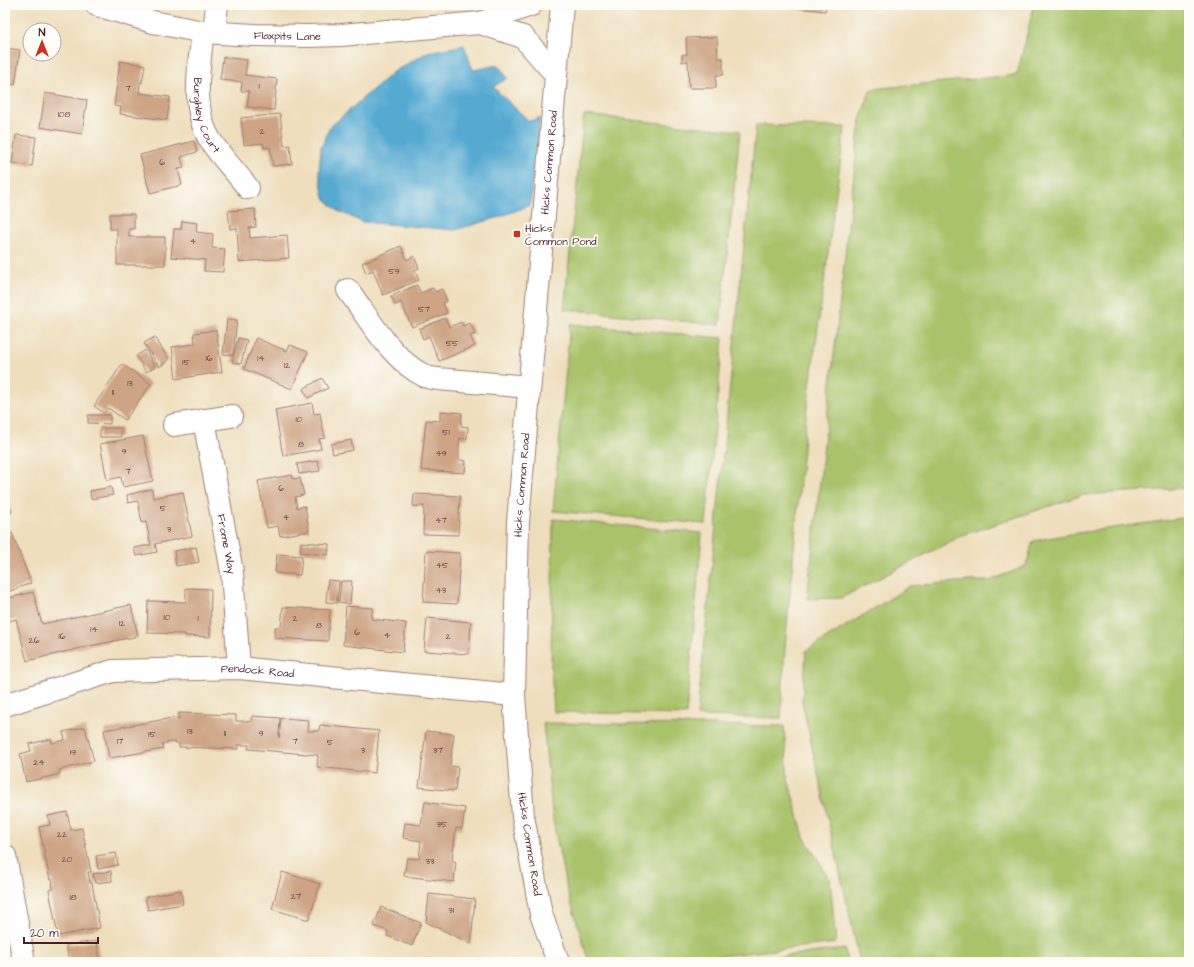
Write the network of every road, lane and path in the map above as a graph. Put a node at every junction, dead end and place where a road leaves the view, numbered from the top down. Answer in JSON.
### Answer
{"nodes":[{"id":1,"x":97,"y":5,"type":"edge"},
{"id":2,"x":217,"y":5,"type":"edge"},
{"id":3,"x":531,"y":5,"type":"edge"},
{"id":4,"x":562,"y":5,"type":"edge"},
{"id":5,"x":480,"y":23,"type":"junction"},
{"id":6,"x":208,"y":32,"type":"junction"},
{"id":7,"x":556,"y":75,"type":"junction"},
{"id":8,"x":248,"y":188,"type":"dead end"},
{"id":9,"x":348,"y":290,"type":"dead end"},
{"id":10,"x":529,"y":387,"type":"junction"},
{"id":11,"x":230,"y":416,"type":"dead end"},
{"id":12,"x":204,"y":420,"type":"junction"},
{"id":13,"x":174,"y":425,"type":"dead end"},
{"id":14,"x":239,"y":668,"type":"junction"},
{"id":15,"x":514,"y":695,"type":"junction"},
{"id":16,"x":5,"y":705,"type":"edge"},
{"id":17,"x":6,"y":870,"type":"edge"},
{"id":18,"x":24,"y":962,"type":"edge"},
{"id":19,"x":558,"y":962,"type":"edge"}],
"edges":[{"from":1,"to":6,"type":"street","name":"Flaxpits Lane"},
{"from":2,"to":6,"type":"street","name":"Burghley Court"},
{"from":3,"to":5,"type":"street","name":"Flaxpits Lane"},
{"from":4,"to":7,"type":"street","name":"Hicks Common Road"},
{"from":5,"to":6,"type":"street","name":"Flaxpits Lane"},
{"from":5,"to":7,"type":"street","name":"Flaxpits Lane"},
{"from":6,"to":8,"type":"street","name":"Burghley Court"},
{"from":7,"to":10,"type":"street","name":"Hicks Common Road"},
{"from":9,"to":10,"type":"street"},
{"from":10,"to":15,"type":"street","name":"Hicks Common Road"},
{"from":11,"to":12,"type":"street"},
{"from":12,"to":13,"type":"street"},
{"from":12,"to":14,"type":"street","name":"Frome Way"},
{"from":14,"to":15,"type":"street","name":"Pendock Road"},
{"from":14,"to":16,"type":"street","name":"Pendock Road"},
{"from":15,"to":19,"type":"street","name":"Hicks Common Road"},
{"from":17,"to":18,"type":"street"}]}
